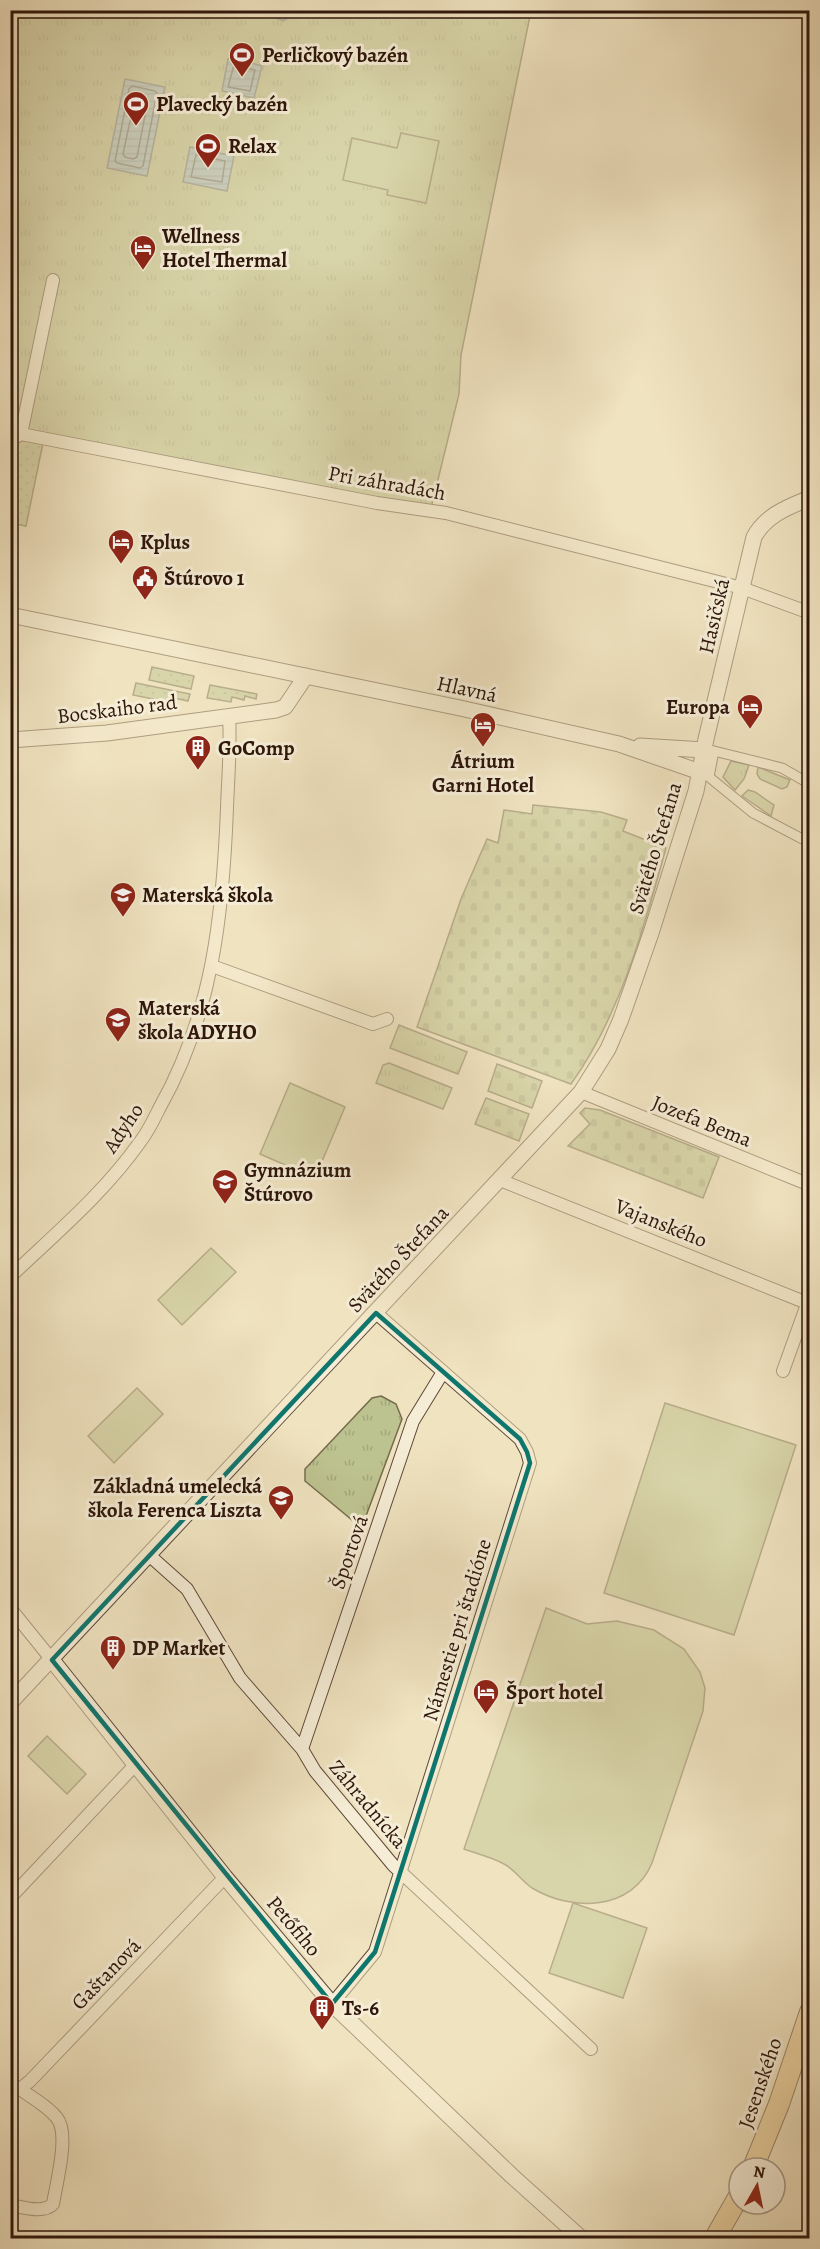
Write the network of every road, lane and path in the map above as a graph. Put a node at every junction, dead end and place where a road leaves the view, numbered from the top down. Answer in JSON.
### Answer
{"nodes":[{"id":1,"x":53,"y":280,"type":"dead end"},
{"id":2,"x":16,"y":437,"type":"edge"},
{"id":3,"x":810,"y":498,"type":"edge"},
{"id":4,"x":742,"y":588,"type":"junction"},
{"id":5,"x":810,"y":613,"type":"edge"},
{"id":6,"x":10,"y":615,"type":"edge"},
{"id":7,"x":306,"y":676,"type":"junction"},
{"id":8,"x":229,"y":717,"type":"junction"},
{"id":9,"x":10,"y":740,"type":"edge"},
{"id":10,"x":619,"y":744,"type":"junction"},
{"id":11,"x":709,"y":750,"type":"junction"},
{"id":12,"x":704,"y":774,"type":"junction"},
{"id":13,"x":810,"y":784,"type":"edge"},
{"id":14,"x":810,"y":843,"type":"edge"},
{"id":15,"x":212,"y":966,"type":"junction"},
{"id":16,"x":387,"y":1018,"type":"dead end"},
{"id":17,"x":581,"y":1092,"type":"junction"},
{"id":18,"x":500,"y":1180,"type":"junction"},
{"id":19,"x":810,"y":1185,"type":"edge"},
{"id":20,"x":10,"y":1277,"type":"edge"},
{"id":21,"x":808,"y":1300,"type":"edge"},
{"id":22,"x":376,"y":1313,"type":"junction"},
{"id":23,"x":783,"y":1371,"type":"dead end"},
{"id":24,"x":443,"y":1372,"type":"junction"},
{"id":25,"x":149,"y":1555,"type":"junction"},
{"id":26,"x":10,"y":1608,"type":"edge"},
{"id":27,"x":52,"y":1660,"type":"junction"},
{"id":28,"x":10,"y":1703,"type":"edge"},
{"id":29,"x":302,"y":1749,"type":"junction"},
{"id":30,"x":135,"y":1765,"type":"junction"},
{"id":31,"x":401,"y":1873,"type":"junction"},
{"id":32,"x":225,"y":1877,"type":"junction"},
{"id":33,"x":12,"y":1893,"type":"edge"},
{"id":34,"x":332,"y":2004,"type":"junction"},
{"id":35,"x":810,"y":2012,"type":"edge"},
{"id":36,"x":591,"y":2049,"type":"dead end"},
{"id":37,"x":15,"y":2090,"type":"edge"},
{"id":38,"x":758,"y":2156,"type":"edge"},
{"id":39,"x":10,"y":2205,"type":"edge"},
{"id":40,"x":728,"y":2216,"type":"edge"},
{"id":41,"x":581,"y":2238,"type":"edge"},
{"id":42,"x":715,"y":2238,"type":"edge"}],
"edges":[{"from":1,"to":2,"type":"street"},
{"from":2,"to":4,"type":"street","name":"Pri záhradách"},
{"from":3,"to":4,"type":"street","name":"Hasičská"},
{"from":4,"to":5,"type":"street","name":"Pri záhradách"},
{"from":4,"to":11,"type":"street","name":"Hasičská"},
{"from":6,"to":7,"type":"street","name":"Hlavná"},
{"from":7,"to":8,"type":"street"},
{"from":7,"to":10,"type":"street","name":"Hlavná"},
{"from":8,"to":9,"type":"street","name":"Bocskaiho rad"},
{"from":8,"to":15,"type":"street","name":"Adyho"},
{"from":10,"to":11,"type":"street","name":"Hlavná"},
{"from":10,"to":12,"type":"street","name":"Hlavná"},
{"from":11,"to":12,"type":"street","name":"Hasičská"},
{"from":11,"to":13,"type":"street","name":"Hlavná"},
{"from":12,"to":14,"type":"street","name":"Hlavná"},
{"from":12,"to":17,"type":"street","name":"Svätého Štefana"},
{"from":15,"to":16,"type":"street"},
{"from":15,"to":20,"type":"street","name":"Adyho"},
{"from":17,"to":18,"type":"street","name":"Svätého Štefana"},
{"from":17,"to":19,"type":"street","name":"Jozefa Bema"},
{"from":18,"to":21,"type":"street","name":"Vajanského"},
{"from":18,"to":22,"type":"street","name":"Svätého Štefana"},
{"from":21,"to":23,"type":"street"},
{"from":22,"to":24,"type":"street","name":"Námestie pri štadióne"},
{"from":22,"to":25,"type":"street","name":"Svätého Štefana"},
{"from":24,"to":29,"type":"street","name":"Športová"},
{"from":24,"to":31,"type":"street","name":"Námestie pri štadióne"},
{"from":25,"to":27,"type":"street","name":"Svätého Štefana"},
{"from":25,"to":29,"type":"street","name":"Záhradnícka"},
{"from":26,"to":27,"type":"street","name":"Petőfiho"},
{"from":27,"to":28,"type":"street","name":"Svätého Štefana"},
{"from":27,"to":30,"type":"street","name":"Petőfiho"},
{"from":29,"to":31,"type":"street","name":"Záhradnícka"},
{"from":30,"to":32,"type":"street","name":"Petőfiho"},
{"from":30,"to":33,"type":"street"},
{"from":31,"to":34,"type":"street","name":"Námestie pri štadióne"},
{"from":31,"to":36,"type":"street","name":"Záhradnícka"},
{"from":32,"to":34,"type":"street","name":"Petőfiho"},
{"from":32,"to":37,"type":"street","name":"Gaštanová"},
{"from":34,"to":41,"type":"street","name":"Petőfiho"},
{"from":35,"to":38,"type":"main road","name":"Jesenského"},
{"from":37,"to":39,"type":"street"},
{"from":40,"to":42,"type":"main road"}]}
